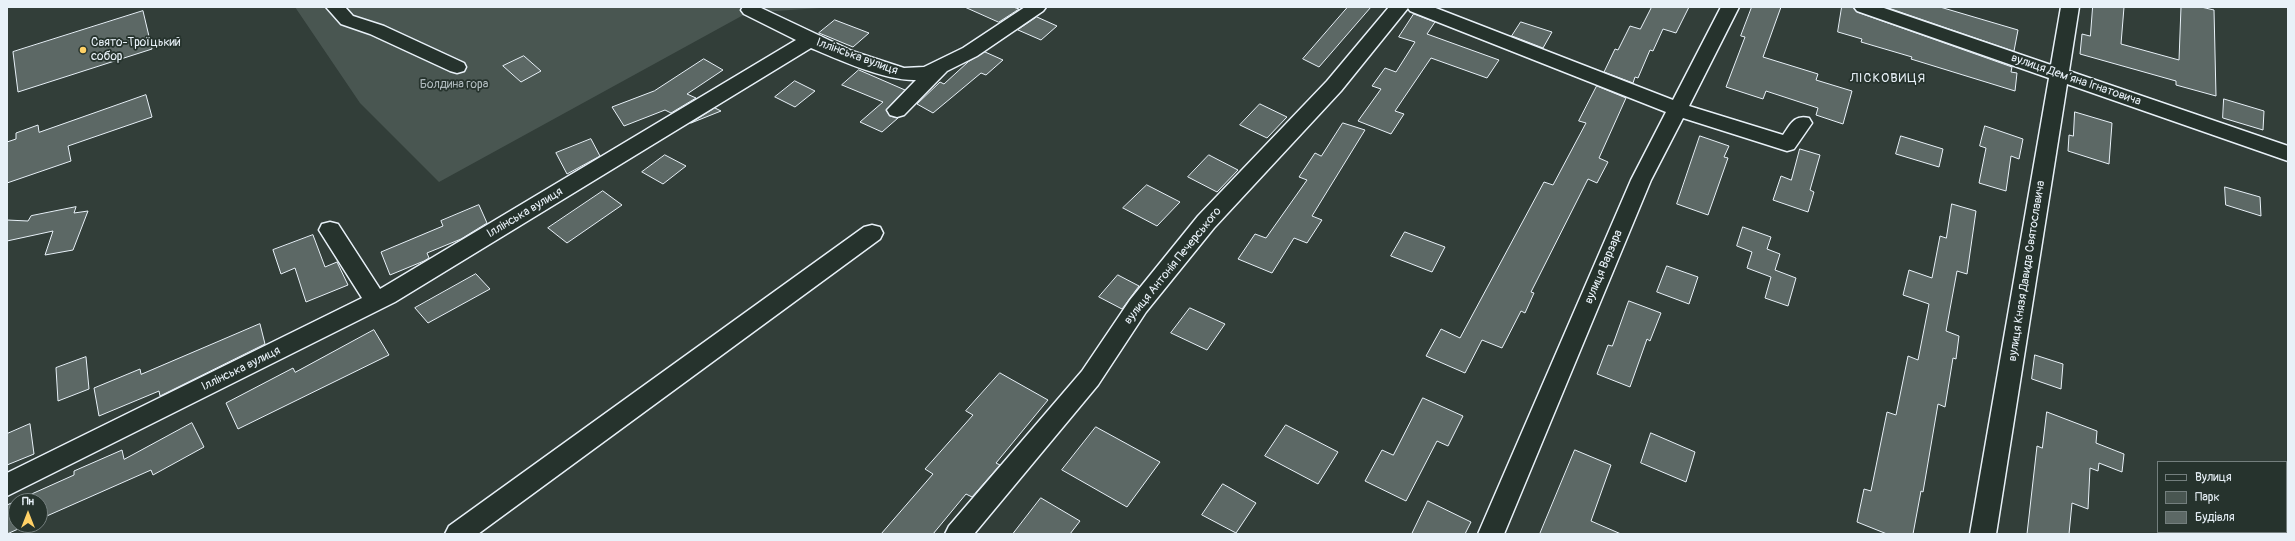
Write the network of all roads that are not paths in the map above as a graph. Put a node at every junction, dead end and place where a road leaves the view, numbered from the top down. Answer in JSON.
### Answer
{"nodes":[{"id":1,"x":335,"y":7,"type":"edge"},
{"id":2,"x":1037,"y":7,"type":"edge"},
{"id":3,"x":1399,"y":7,"type":"edge"},
{"id":4,"x":1416,"y":7,"type":"edge"},
{"id":5,"x":1730,"y":7,"type":"edge"},
{"id":6,"x":1863,"y":7,"type":"edge"},
{"id":7,"x":2070,"y":7,"type":"edge"},
{"id":8,"x":750,"y":10,"type":"dead end"},
{"id":9,"x":810,"y":40,"type":"junction"},
{"id":10,"x":941,"y":66,"type":"junction"},
{"id":11,"x":457,"y":67,"type":"dead end"},
{"id":12,"x":2060,"y":74,"type":"junction"},
{"id":13,"x":1677,"y":109,"type":"junction"},
{"id":14,"x":897,"y":110,"type":"dead end"},
{"id":15,"x":1802,"y":123,"type":"dead end"},
{"id":16,"x":2288,"y":154,"type":"edge"},
{"id":17,"x":330,"y":230,"type":"dead end"},
{"id":18,"x":872,"y":233,"type":"dead end"},
{"id":19,"x":376,"y":301,"type":"junction"},
{"id":20,"x":7,"y":485,"type":"edge"},
{"id":21,"x":458,"y":534,"type":"edge"},
{"id":22,"x":958,"y":534,"type":"edge"},
{"id":23,"x":1491,"y":534,"type":"edge"},
{"id":24,"x":1983,"y":534,"type":"edge"}],
"edges":[{"from":1,"to":11,"type":"street"},
{"from":2,"to":10,"type":"street","name":"Іллінська вулиця"},
{"from":3,"to":22,"type":"street","name":"вулиця Антонія Печерського"},
{"from":4,"to":13,"type":"street"},
{"from":5,"to":13,"type":"street","name":"вулиця Варзара"},
{"from":6,"to":12,"type":"street","name":"вулиця Демʼяна Ігнатовича"},
{"from":7,"to":12,"type":"street","name":"вулиця Князя Давида Святославича"},
{"from":8,"to":9,"type":"street"},
{"from":9,"to":10,"type":"street","name":"Іллінська вулиця"},
{"from":9,"to":19,"type":"street","name":"Іллінська вулиця"},
{"from":10,"to":14,"type":"street"},
{"from":12,"to":16,"type":"street","name":"вулиця Демʼяна Ігнатовича"},
{"from":12,"to":24,"type":"street","name":"вулиця Князя Давида Святославича"},
{"from":13,"to":15,"type":"street"},
{"from":13,"to":23,"type":"street","name":"вулиця Варзара"},
{"from":17,"to":19,"type":"street"},
{"from":18,"to":21,"type":"street"},
{"from":19,"to":20,"type":"street","name":"Іллінська вулиця"}]}
